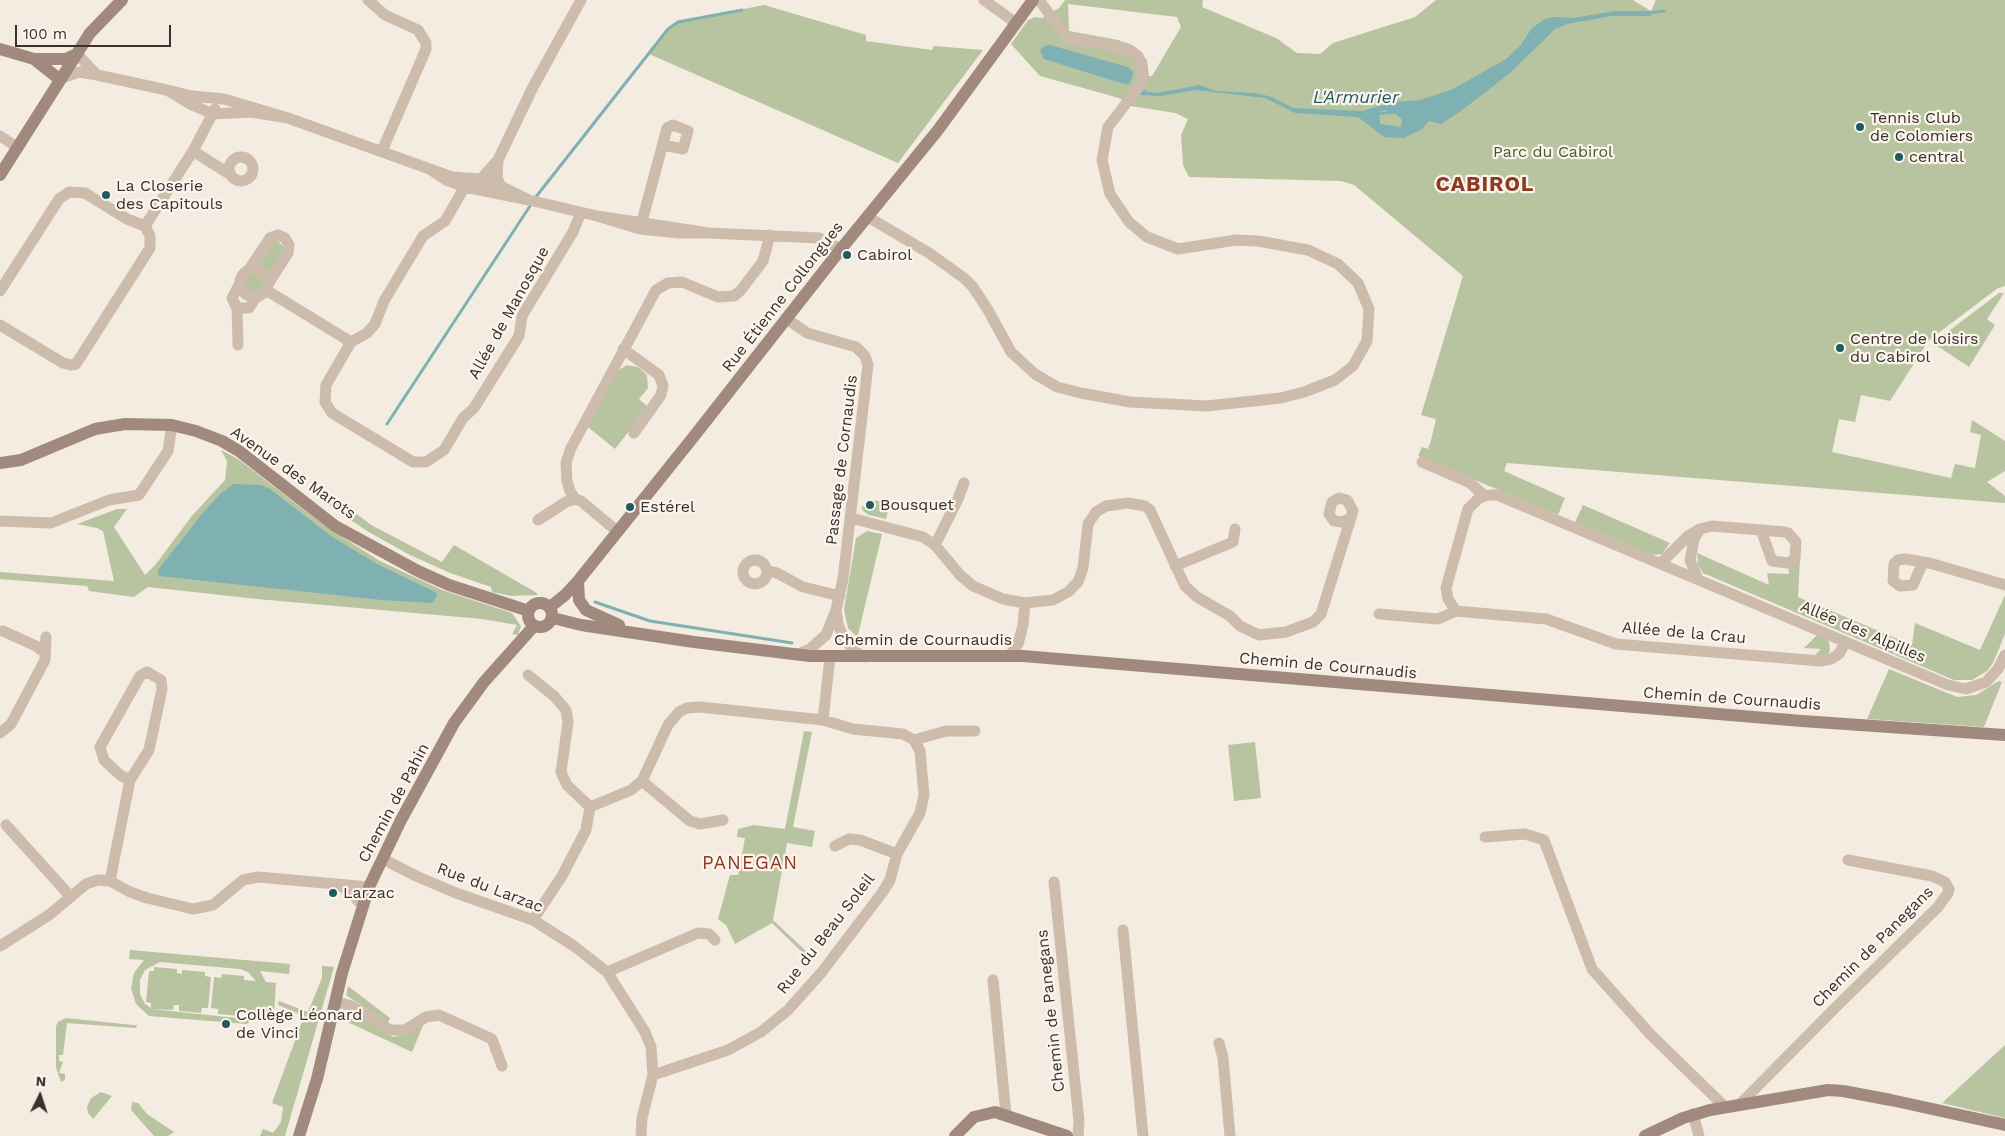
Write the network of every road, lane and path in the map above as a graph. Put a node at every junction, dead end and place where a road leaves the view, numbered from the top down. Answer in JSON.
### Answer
{"nodes":[{"id":1,"x":122,"y":0,"type":"edge"},
{"id":2,"x":368,"y":0,"type":"edge"},
{"id":3,"x":581,"y":0,"type":"edge"},
{"id":4,"x":984,"y":0,"type":"edge"},
{"id":5,"x":1033,"y":0,"type":"edge"},
{"id":6,"x":1039,"y":0,"type":"edge"},
{"id":7,"x":1016,"y":23,"type":"junction"},
{"id":8,"x":0,"y":48,"type":"edge"},
{"id":9,"x":76,"y":54,"type":"junction"},
{"id":10,"x":34,"y":59,"type":"junction"},
{"id":11,"x":50,"y":60,"type":"junction"},
{"id":12,"x":98,"y":75,"type":"junction"},
{"id":13,"x":61,"y":76,"type":"junction"},
{"id":14,"x":167,"y":90,"type":"junction"},
{"id":15,"x":202,"y":98,"type":"junction"},
{"id":16,"x":232,"y":102,"type":"junction"},
{"id":17,"x":213,"y":114,"type":"junction"},
{"id":18,"x":230,"y":114,"type":"junction"},
{"id":19,"x":288,"y":118,"type":"junction"},
{"id":20,"x":0,"y":136,"type":"edge"},
{"id":21,"x":664,"y":145,"type":"dead end"},
{"id":22,"x":17,"y":147,"type":"junction"},
{"id":23,"x":193,"y":151,"type":"junction"},
{"id":24,"x":382,"y":151,"type":"junction"},
{"id":25,"x":498,"y":160,"type":"junction"},
{"id":26,"x":0,"y":174,"type":"edge"},
{"id":27,"x":230,"y":175,"type":"dead end"},
{"id":28,"x":474,"y":184,"type":"junction"},
{"id":29,"x":497,"y":184,"type":"junction"},
{"id":30,"x":533,"y":201,"type":"junction"},
{"id":31,"x":580,"y":212,"type":"junction"},
{"id":32,"x":868,"y":217,"type":"junction"},
{"id":33,"x":641,"y":225,"type":"junction"},
{"id":34,"x":145,"y":226,"type":"junction"},
{"id":35,"x":770,"y":235,"type":"junction"},
{"id":36,"x":841,"y":248,"type":"junction"},
{"id":37,"x":248,"y":271,"type":"junction"},
{"id":38,"x":240,"y":283,"type":"junction"},
{"id":39,"x":0,"y":290,"type":"edge"},
{"id":40,"x":264,"y":290,"type":"junction"},
{"id":41,"x":237,"y":308,"type":"junction"},
{"id":42,"x":787,"y":319,"type":"junction"},
{"id":43,"x":0,"y":325,"type":"edge"},
{"id":44,"x":351,"y":342,"type":"junction"},
{"id":45,"x":238,"y":345,"type":"dead end"},
{"id":46,"x":623,"y":349,"type":"junction"},
{"id":47,"x":172,"y":425,"type":"junction"},
{"id":48,"x":634,"y":433,"type":"dead end"},
{"id":49,"x":1422,"y":462,"type":"dead end"},
{"id":50,"x":0,"y":463,"type":"edge"},
{"id":51,"x":964,"y":483,"type":"dead end"},
{"id":52,"x":1485,"y":496,"type":"junction"},
{"id":53,"x":575,"y":499,"type":"junction"},
{"id":54,"x":851,"y":518,"type":"junction"},
{"id":55,"x":1349,"y":519,"type":"dead end"},
{"id":56,"x":538,"y":520,"type":"dead end"},
{"id":57,"x":0,"y":521,"type":"edge"},
{"id":58,"x":1235,"y":529,"type":"dead end"},
{"id":59,"x":1700,"y":529,"type":"junction"},
{"id":60,"x":1761,"y":530,"type":"dead end"},
{"id":61,"x":618,"y":532,"type":"junction"},
{"id":62,"x":935,"y":545,"type":"junction"},
{"id":63,"x":1923,"y":562,"type":"dead end"},
{"id":64,"x":1661,"y":563,"type":"junction"},
{"id":65,"x":1175,"y":566,"type":"junction"},
{"id":66,"x":767,"y":571,"type":"dead end"},
{"id":67,"x":1698,"y":579,"type":"junction"},
{"id":68,"x":578,"y":581,"type":"junction"},
{"id":69,"x":2005,"y":585,"type":"edge"},
{"id":70,"x":840,"y":596,"type":"junction"},
{"id":71,"x":1025,"y":603,"type":"junction"},
{"id":72,"x":836,"y":610,"type":"junction"},
{"id":73,"x":529,"y":611,"type":"junction"},
{"id":74,"x":1456,"y":611,"type":"junction"},
{"id":75,"x":551,"y":612,"type":"junction"},
{"id":76,"x":1379,"y":614,"type":"dead end"},
{"id":77,"x":534,"y":626,"type":"junction"},
{"id":78,"x":2,"y":631,"type":"dead end"},
{"id":79,"x":842,"y":634,"type":"junction"},
{"id":80,"x":650,"y":635,"type":"junction"},
{"id":81,"x":826,"y":635,"type":"junction"},
{"id":82,"x":46,"y":637,"type":"dead end"},
{"id":83,"x":1845,"y":643,"type":"junction"},
{"id":84,"x":44,"y":652,"type":"junction"},
{"id":85,"x":2005,"y":654,"type":"edge"},
{"id":86,"x":796,"y":655,"type":"junction"},
{"id":87,"x":1016,"y":656,"type":"junction"},
{"id":88,"x":827,"y":657,"type":"junction"},
{"id":89,"x":865,"y":657,"type":"junction"},
{"id":90,"x":528,"y":675,"type":"dead end"},
{"id":91,"x":823,"y":720,"type":"junction"},
{"id":92,"x":975,"y":731,"type":"dead end"},
{"id":93,"x":0,"y":733,"type":"edge"},
{"id":94,"x":2005,"y":735,"type":"edge"},
{"id":95,"x":914,"y":740,"type":"junction"},
{"id":96,"x":130,"y":780,"type":"junction"},
{"id":97,"x":642,"y":781,"type":"junction"},
{"id":98,"x":590,"y":808,"type":"junction"},
{"id":99,"x":723,"y":820,"type":"dead end"},
{"id":100,"x":6,"y":825,"type":"dead end"},
{"id":101,"x":1485,"y":838,"type":"dead end"},
{"id":102,"x":835,"y":846,"type":"dead end"},
{"id":103,"x":896,"y":854,"type":"junction"},
{"id":104,"x":383,"y":859,"type":"junction"},
{"id":105,"x":1848,"y":860,"type":"dead end"},
{"id":106,"x":110,"y":881,"type":"junction"},
{"id":107,"x":1054,"y":882,"type":"dead end"},
{"id":108,"x":340,"y":886,"type":"junction"},
{"id":109,"x":369,"y":887,"type":"junction"},
{"id":110,"x":71,"y":897,"type":"junction"},
{"id":111,"x":364,"y":902,"type":"junction"},
{"id":112,"x":533,"y":920,"type":"junction"},
{"id":113,"x":1123,"y":930,"type":"dead end"},
{"id":114,"x":715,"y":940,"type":"dead end"},
{"id":115,"x":0,"y":946,"type":"edge"},
{"id":116,"x":607,"y":972,"type":"junction"},
{"id":117,"x":993,"y":980,"type":"dead end"},
{"id":118,"x":335,"y":1001,"type":"junction"},
{"id":119,"x":1219,"y":1042,"type":"dead end"},
{"id":120,"x":502,"y":1066,"type":"dead end"},
{"id":121,"x":653,"y":1075,"type":"junction"},
{"id":122,"x":1740,"y":1104,"type":"junction"},
{"id":123,"x":1724,"y":1106,"type":"junction"},
{"id":124,"x":1006,"y":1114,"type":"junction"},
{"id":125,"x":1693,"y":1114,"type":"junction"},
{"id":126,"x":2005,"y":1125,"type":"edge"},
{"id":127,"x":299,"y":1136,"type":"edge"},
{"id":128,"x":641,"y":1136,"type":"edge"},
{"id":129,"x":955,"y":1136,"type":"edge"},
{"id":130,"x":1067,"y":1136,"type":"edge"},
{"id":131,"x":1078,"y":1136,"type":"edge"},
{"id":132,"x":1143,"y":1136,"type":"edge"},
{"id":133,"x":1230,"y":1136,"type":"edge"},
{"id":134,"x":1646,"y":1136,"type":"edge"},
{"id":135,"x":1699,"y":1136,"type":"edge"}],
"edges":[{"from":1,"to":9,"type":"street"},
{"from":2,"to":24,"type":"street"},
{"from":3,"to":25,"type":"street","name":"Allée de Manosque"},
{"from":4,"to":7,"type":"street"},
{"from":5,"to":7,"type":"street","name":"Rue Étienne Collongues"},
{"from":6,"to":32,"type":"street"},
{"from":7,"to":32,"type":"street","name":"Rue Étienne Collongues"},
{"from":8,"to":10,"type":"street"},
{"from":9,"to":11,"type":"street"},
{"from":9,"to":12,"type":"street"},
{"from":9,"to":13,"type":"street"},
{"from":10,"to":11,"type":"street"},
{"from":10,"to":13,"type":"street"},
{"from":11,"to":13,"type":"street"},
{"from":12,"to":13,"type":"street"},
{"from":12,"to":14,"type":"street"},
{"from":13,"to":22,"type":"street"},
{"from":14,"to":15,"type":"street"},
{"from":14,"to":17,"type":"street"},
{"from":15,"to":16,"type":"street"},
{"from":15,"to":17,"type":"street"},
{"from":16,"to":17,"type":"street"},
{"from":16,"to":18,"type":"street"},
{"from":16,"to":19,"type":"street"},
{"from":17,"to":18,"type":"street"},
{"from":17,"to":23,"type":"street"},
{"from":18,"to":19,"type":"street"},
{"from":19,"to":24,"type":"street"},
{"from":20,"to":22,"type":"street"},
{"from":21,"to":33,"type":"street"},
{"from":22,"to":26,"type":"street"},
{"from":23,"to":27,"type":"street"},
{"from":23,"to":34,"type":"street"},
{"from":24,"to":28,"type":"street"},
{"from":25,"to":28,"type":"street","name":"Allée de Manosque"},
{"from":25,"to":29,"type":"street"},
{"from":28,"to":29,"type":"street"},
{"from":28,"to":30,"type":"street"},
{"from":28,"to":44,"type":"street","name":"Allée de Manosque"},
{"from":29,"to":30,"type":"street"},
{"from":30,"to":31,"type":"street"},
{"from":31,"to":33,"type":"street"},
{"from":31,"to":44,"type":"street","name":"Allée de Manosque"},
{"from":32,"to":36,"type":"street","name":"Rue Étienne Collongues"},
{"from":33,"to":35,"type":"street"},
{"from":34,"to":39,"type":"street"},
{"from":34,"to":43,"type":"street"},
{"from":35,"to":36,"type":"street"},
{"from":35,"to":46,"type":"street"},
{"from":36,"to":42,"type":"street","name":"Rue Étienne Collongues"},
{"from":37,"to":38,"type":"street"},
{"from":37,"to":40,"type":"street"},
{"from":37,"to":40,"type":"street"},
{"from":38,"to":40,"type":"street"},
{"from":38,"to":41,"type":"street"},
{"from":40,"to":41,"type":"street"},
{"from":40,"to":44,"type":"street"},
{"from":41,"to":45,"type":"street"},
{"from":42,"to":54,"type":"street","name":"Passage de Cornaudis"},
{"from":42,"to":61,"type":"street","name":"Rue Étienne Collongues"},
{"from":46,"to":48,"type":"street"},
{"from":46,"to":53,"type":"street"},
{"from":47,"to":50,"type":"street","name":"Avenue des Marots"},
{"from":47,"to":57,"type":"street"},
{"from":47,"to":73,"type":"street","name":"Avenue des Marots"},
{"from":49,"to":52,"type":"street"},
{"from":51,"to":62,"type":"street"},
{"from":52,"to":64,"type":"street","name":"Allée des Alpilles"},
{"from":52,"to":74,"type":"street"},
{"from":53,"to":56,"type":"street"},
{"from":53,"to":61,"type":"street"},
{"from":54,"to":62,"type":"street"},
{"from":54,"to":70,"type":"street","name":"Passage de Cornaudis"},
{"from":55,"to":65,"type":"street"},
{"from":58,"to":65,"type":"street"},
{"from":59,"to":60,"type":"street"},
{"from":59,"to":64,"type":"street"},
{"from":59,"to":67,"type":"street"},
{"from":61,"to":68,"type":"street","name":"Rue Étienne Collongues"},
{"from":62,"to":71,"type":"street"},
{"from":63,"to":69,"type":"street"},
{"from":64,"to":67,"type":"street","name":"Allée des Alpilles"},
{"from":65,"to":71,"type":"street"},
{"from":66,"to":70,"type":"street"},
{"from":67,"to":83,"type":"street","name":"Allée des Alpilles"},
{"from":68,"to":75,"type":"street","name":"Rue Étienne Collongues"},
{"from":68,"to":80,"type":"street","name":"Chemin de Cournaudis"},
{"from":70,"to":72,"type":"street","name":"Passage de Cornaudis"},
{"from":71,"to":87,"type":"street"},
{"from":72,"to":79,"type":"street","name":"Passage de Cornaudis"},
{"from":72,"to":81,"type":"street","name":"Passage de Cornaudis"},
{"from":73,"to":75,"type":"street"},
{"from":73,"to":77,"type":"street"},
{"from":74,"to":76,"type":"street","name":"Allée de la Crau"},
{"from":74,"to":83,"type":"street","name":"Allée de la Crau"},
{"from":75,"to":77,"type":"street"},
{"from":75,"to":80,"type":"street","name":"Chemin de Cournaudis"},
{"from":77,"to":104,"type":"street","name":"Chemin de Pahin"},
{"from":78,"to":84,"type":"street"},
{"from":79,"to":81,"type":"street"},
{"from":79,"to":89,"type":"street","name":"Passage de Cornaudis"},
{"from":80,"to":86,"type":"street","name":"Chemin de Cournaudis"},
{"from":81,"to":86,"type":"street","name":"Passage de Cornaudis"},
{"from":81,"to":88,"type":"street","name":"Passage de Cornaudis"},
{"from":82,"to":84,"type":"street"},
{"from":83,"to":85,"type":"street","name":"Allée des Alpilles"},
{"from":84,"to":93,"type":"street"},
{"from":86,"to":88,"type":"street","name":"Chemin de Cournaudis"},
{"from":87,"to":89,"type":"street","name":"Chemin de Cournaudis"},
{"from":87,"to":94,"type":"street","name":"Chemin de Cournaudis"},
{"from":88,"to":89,"type":"street","name":"Chemin de Cournaudis"},
{"from":88,"to":91,"type":"street"},
{"from":90,"to":98,"type":"street"},
{"from":91,"to":95,"type":"street"},
{"from":91,"to":97,"type":"street"},
{"from":92,"to":95,"type":"street"},
{"from":95,"to":103,"type":"street","name":"Rue du Beau Soleil"},
{"from":96,"to":96,"type":"street"},
{"from":96,"to":106,"type":"street"},
{"from":97,"to":98,"type":"street"},
{"from":97,"to":99,"type":"street"},
{"from":98,"to":112,"type":"street"},
{"from":100,"to":110,"type":"street"},
{"from":101,"to":123,"type":"street"},
{"from":102,"to":103,"type":"street"},
{"from":103,"to":121,"type":"street","name":"Rue du Beau Soleil"},
{"from":104,"to":109,"type":"street","name":"Chemin de Pahin"},
{"from":104,"to":112,"type":"street","name":"Rue du Larzac"},
{"from":105,"to":122,"type":"street","name":"Chemin de Panegans"},
{"from":106,"to":108,"type":"street"},
{"from":106,"to":110,"type":"street"},
{"from":107,"to":131,"type":"street","name":"Chemin de Panegans"},
{"from":108,"to":109,"type":"street"},
{"from":108,"to":111,"type":"street"},
{"from":109,"to":111,"type":"street","name":"Chemin de Pahin"},
{"from":110,"to":115,"type":"street"},
{"from":111,"to":118,"type":"street","name":"Chemin de Pahin"},
{"from":112,"to":116,"type":"street","name":"Rue du Larzac"},
{"from":113,"to":132,"type":"street"},
{"from":114,"to":116,"type":"street"},
{"from":116,"to":121,"type":"street","name":"Rue du Larzac"},
{"from":117,"to":124,"type":"street"},
{"from":118,"to":120,"type":"street"},
{"from":118,"to":127,"type":"street","name":"Chemin de Pahin"},
{"from":119,"to":133,"type":"street"},
{"from":121,"to":128,"type":"street","name":"Rue du Larzac"},
{"from":122,"to":123,"type":"street"},
{"from":122,"to":126,"type":"street"},
{"from":123,"to":125,"type":"street"},
{"from":124,"to":129,"type":"street"},
{"from":124,"to":130,"type":"street"},
{"from":125,"to":134,"type":"street"},
{"from":125,"to":135,"type":"street"}]}
